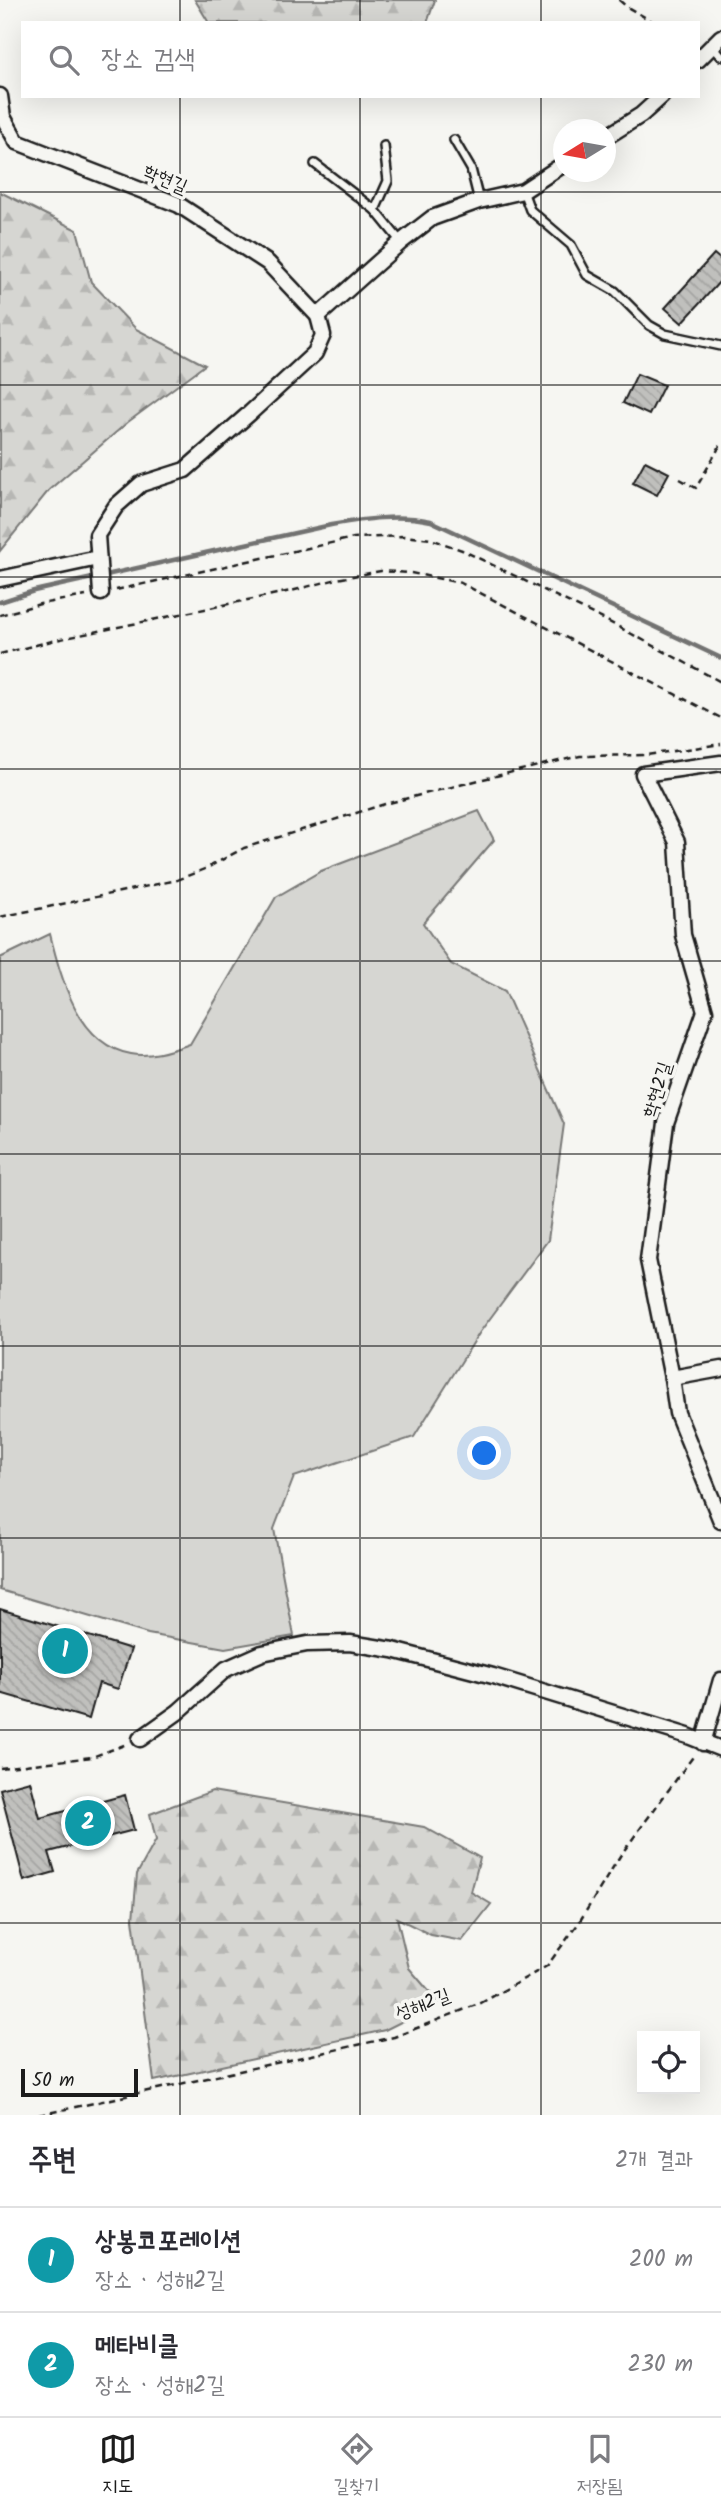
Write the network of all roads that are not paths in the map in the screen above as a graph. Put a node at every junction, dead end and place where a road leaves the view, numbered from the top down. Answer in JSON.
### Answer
{"nodes":[{"id":1,"x":718,"y":46,"type":"edge"},
{"id":2,"x":700,"y":59,"type":"edge"},
{"id":3,"x":0,"y":96,"type":"edge"},
{"id":4,"x":660,"y":98,"type":"edge"},
{"id":5,"x":616,"y":131,"type":"edge"},
{"id":6,"x":454,"y":141,"type":"dead end"},
{"id":7,"x":384,"y":146,"type":"dead end"},
{"id":8,"x":315,"y":164,"type":"dead end"},
{"id":9,"x":553,"y":171,"type":"edge"},
{"id":10,"x":523,"y":191,"type":"junction"},
{"id":11,"x":479,"y":201,"type":"junction"},
{"id":12,"x":375,"y":210,"type":"junction"},
{"id":13,"x":401,"y":242,"type":"junction"},
{"id":14,"x":318,"y":316,"type":"junction"},
{"id":15,"x":721,"y":346,"type":"edge"},
{"id":16,"x":98,"y":558,"type":"junction"},
{"id":17,"x":0,"y":579,"type":"edge"},
{"id":18,"x":101,"y":593,"type":"road end"},
{"id":19,"x":721,"y":763,"type":"edge"},
{"id":20,"x":721,"y":1369,"type":"edge"},
{"id":21,"x":673,"y":1378,"type":"junction"},
{"id":22,"x":721,"y":1521,"type":"edge"},
{"id":23,"x":721,"y":1680,"type":"edge"},
{"id":24,"x":139,"y":1739,"type":"road end"},
{"id":25,"x":703,"y":1743,"type":"junction"},
{"id":26,"x":721,"y":1749,"type":"edge"}],
"edges":[{"from":1,"to":2,"type":"street"},
{"from":3,"to":14,"type":"street","name":"학현길"},
{"from":4,"to":5,"type":"street"},
{"from":6,"to":11,"type":"lane"},
{"from":7,"to":12,"type":"lane"},
{"from":8,"to":12,"type":"lane"},
{"from":9,"to":10,"type":"street"},
{"from":10,"to":11,"type":"street"},
{"from":10,"to":15,"type":"lane"},
{"from":11,"to":13,"type":"street"},
{"from":12,"to":13,"type":"lane"},
{"from":13,"to":14,"type":"street"},
{"from":14,"to":16,"type":"street"},
{"from":16,"to":17,"type":"street"},
{"from":16,"to":18,"type":"street"},
{"from":19,"to":21,"type":"street","name":"학현2길"},
{"from":20,"to":21,"type":"street"},
{"from":21,"to":22,"type":"street","name":"학현2길"},
{"from":23,"to":25,"type":"street"},
{"from":24,"to":25,"type":"street"},
{"from":25,"to":26,"type":"street"}]}
